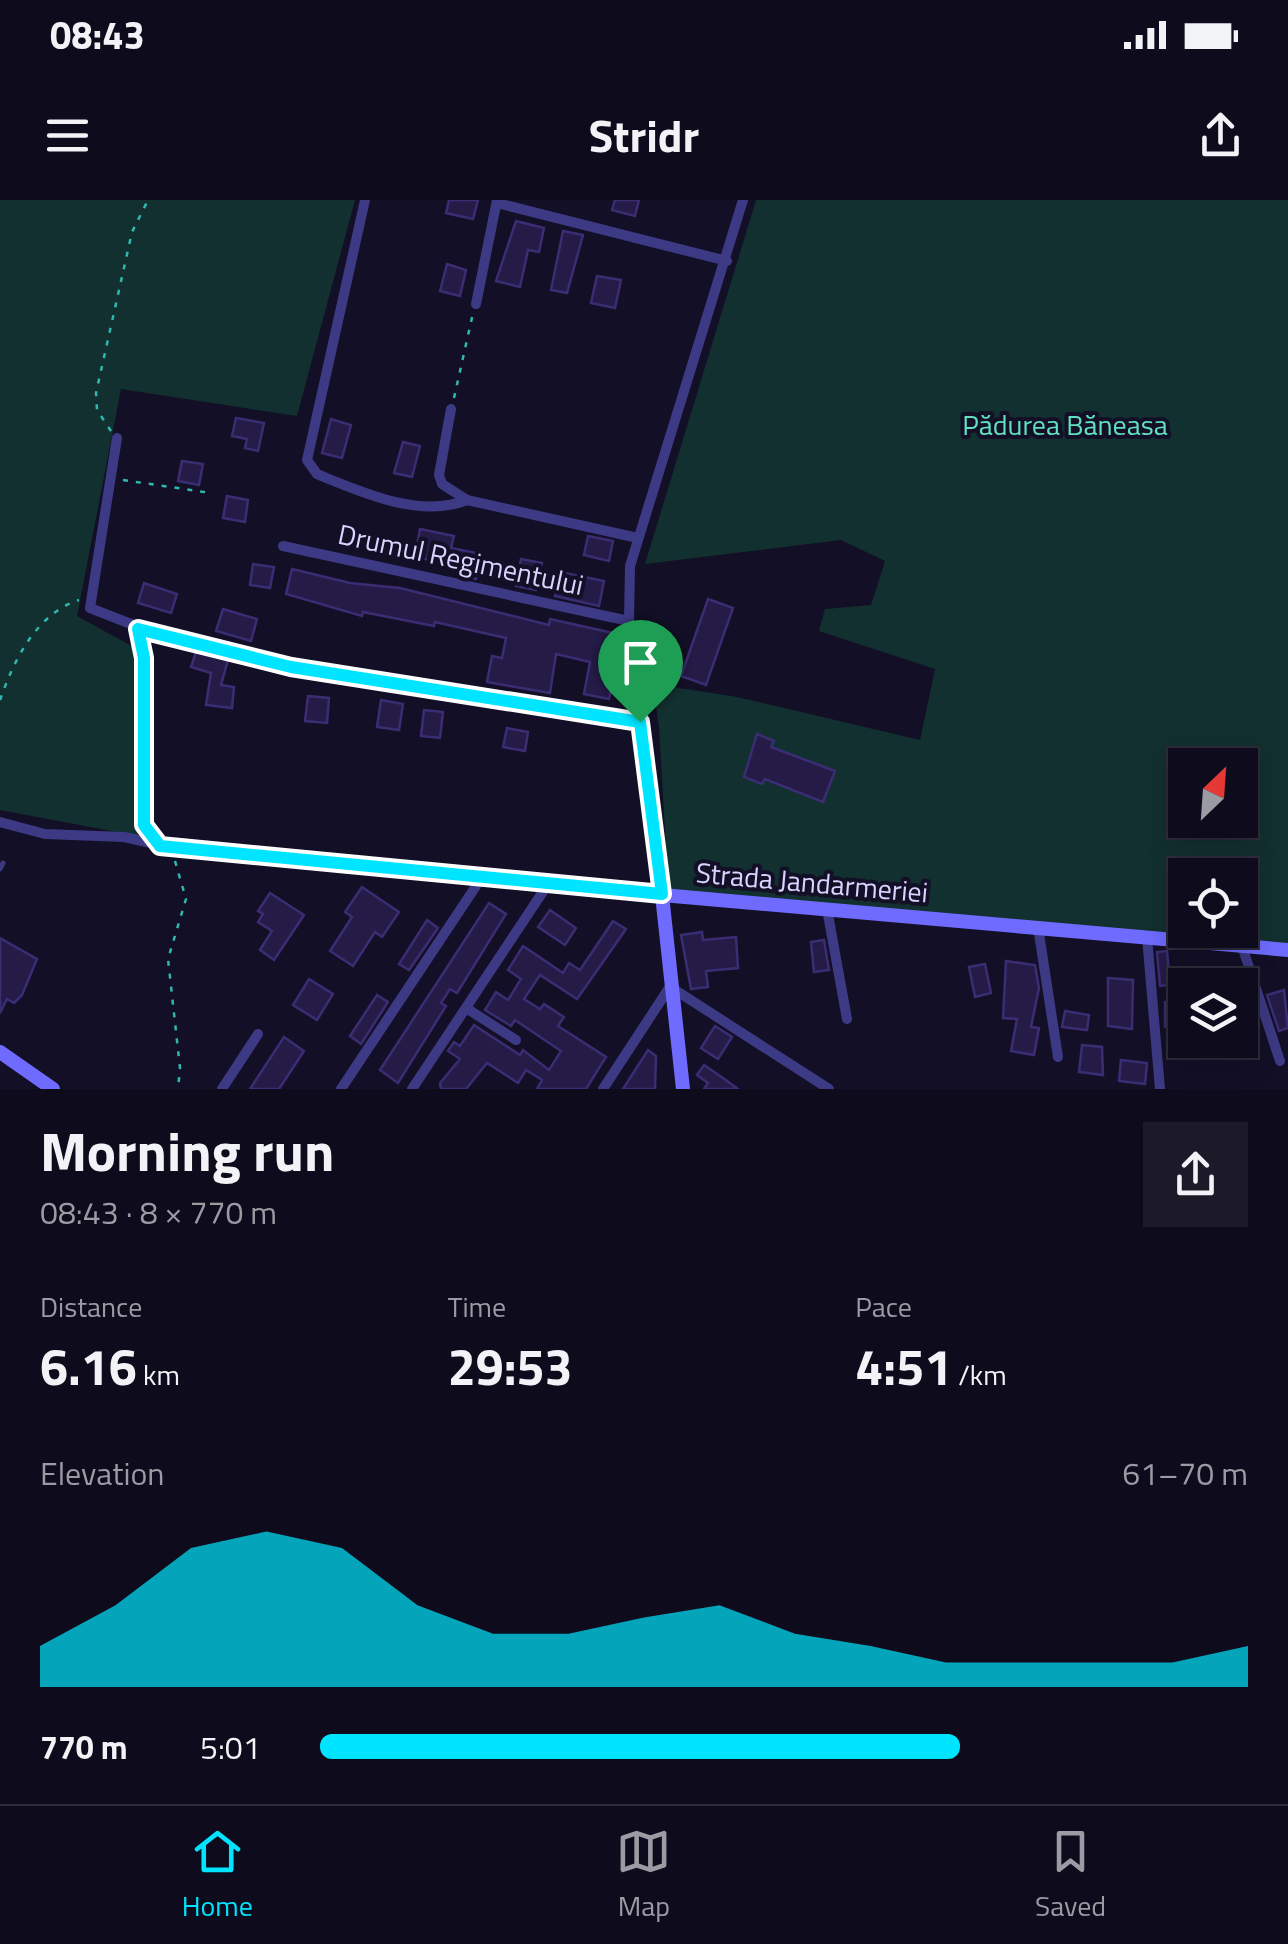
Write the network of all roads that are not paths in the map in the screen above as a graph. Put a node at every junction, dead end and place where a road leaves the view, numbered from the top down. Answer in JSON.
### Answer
{"nodes":[{"id":1,"x":365,"y":200,"type":"edge"},
{"id":2,"x":743,"y":200,"type":"edge"},
{"id":3,"x":497,"y":201,"type":"edge"},
{"id":4,"x":727,"y":261,"type":"junction"},
{"id":5,"x":476,"y":304,"type":"road end"},
{"id":6,"x":451,"y":409,"type":"road end"},
{"id":7,"x":117,"y":438,"type":"road end"},
{"id":8,"x":466,"y":500,"type":"junction"},
{"id":9,"x":638,"y":538,"type":"junction"},
{"id":10,"x":282,"y":546,"type":"dead end"},
{"id":11,"x":629,"y":621,"type":"junction"},
{"id":12,"x":138,"y":629,"type":"junction"},
{"id":13,"x":640,"y":722,"type":"junction"},
{"id":14,"x":0,"y":822,"type":"edge"},
{"id":15,"x":154,"y":841,"type":"junction"},
{"id":16,"x":484,"y":874,"type":"junction"},
{"id":17,"x":550,"y":881,"type":"junction"},
{"id":18,"x":662,"y":894,"type":"junction"},
{"id":19,"x":828,"y":909,"type":"junction"},
{"id":20,"x":1038,"y":927,"type":"junction"},
{"id":21,"x":1146,"y":937,"type":"junction"},
{"id":22,"x":1168,"y":939,"type":"edge"},
{"id":23,"x":1258,"y":947,"type":"edge"},
{"id":24,"x":1243,"y":948,"type":"edge"},
{"id":25,"x":1288,"y":950,"type":"edge"},
{"id":26,"x":672,"y":986,"type":"junction"},
{"id":27,"x":466,"y":1008,"type":"junction"},
{"id":28,"x":847,"y":1019,"type":"dead end"},
{"id":29,"x":258,"y":1034,"type":"dead end"},
{"id":30,"x":516,"y":1040,"type":"dead end"},
{"id":31,"x":0,"y":1052,"type":"edge"},
{"id":32,"x":1058,"y":1057,"type":"dead end"},
{"id":33,"x":1280,"y":1061,"type":"dead end"},
{"id":34,"x":1163,"y":1088,"type":"edge"},
{"id":35,"x":53,"y":1089,"type":"edge"},
{"id":36,"x":222,"y":1089,"type":"edge"},
{"id":37,"x":341,"y":1089,"type":"edge"},
{"id":38,"x":412,"y":1089,"type":"edge"},
{"id":39,"x":603,"y":1089,"type":"edge"},
{"id":40,"x":683,"y":1089,"type":"edge"},
{"id":41,"x":829,"y":1089,"type":"edge"}],
"edges":[{"from":1,"to":8,"type":"street","name":"Drumul Regimentului"},
{"from":2,"to":4,"type":"street"},
{"from":3,"to":4,"type":"street"},
{"from":3,"to":5,"type":"street"},
{"from":4,"to":9,"type":"street"},
{"from":6,"to":8,"type":"street"},
{"from":7,"to":12,"type":"street"},
{"from":8,"to":9,"type":"street","name":"Drumul Regimentului"},
{"from":9,"to":11,"type":"street"},
{"from":10,"to":11,"type":"street","name":"Drumul Regimentului"},
{"from":11,"to":13,"type":"street"},
{"from":12,"to":13,"type":"street"},
{"from":12,"to":15,"type":"street"},
{"from":13,"to":18,"type":"street"},
{"from":14,"to":15,"type":"street","name":"Strada Jandarmeriei"},
{"from":15,"to":16,"type":"street","name":"Strada Jandarmeriei"},
{"from":16,"to":17,"type":"street","name":"Strada Jandarmeriei"},
{"from":16,"to":37,"type":"street"},
{"from":17,"to":18,"type":"street","name":"Strada Jandarmeriei"},
{"from":17,"to":27,"type":"street"},
{"from":18,"to":19,"type":"street","name":"Strada Jandarmeriei"},
{"from":18,"to":26,"type":"street"},
{"from":19,"to":20,"type":"street","name":"Strada Jandarmeriei"},
{"from":19,"to":28,"type":"street"},
{"from":20,"to":21,"type":"street","name":"Strada Jandarmeriei"},
{"from":20,"to":32,"type":"street"},
{"from":21,"to":22,"type":"street","name":"Strada Jandarmeriei"},
{"from":21,"to":34,"type":"street"},
{"from":23,"to":25,"type":"street","name":"Strada Jandarmeriei"},
{"from":24,"to":33,"type":"street"},
{"from":26,"to":39,"type":"street"},
{"from":26,"to":40,"type":"street"},
{"from":26,"to":41,"type":"street"},
{"from":27,"to":30,"type":"street"},
{"from":27,"to":38,"type":"street"},
{"from":29,"to":36,"type":"street"},
{"from":31,"to":35,"type":"street"}]}
